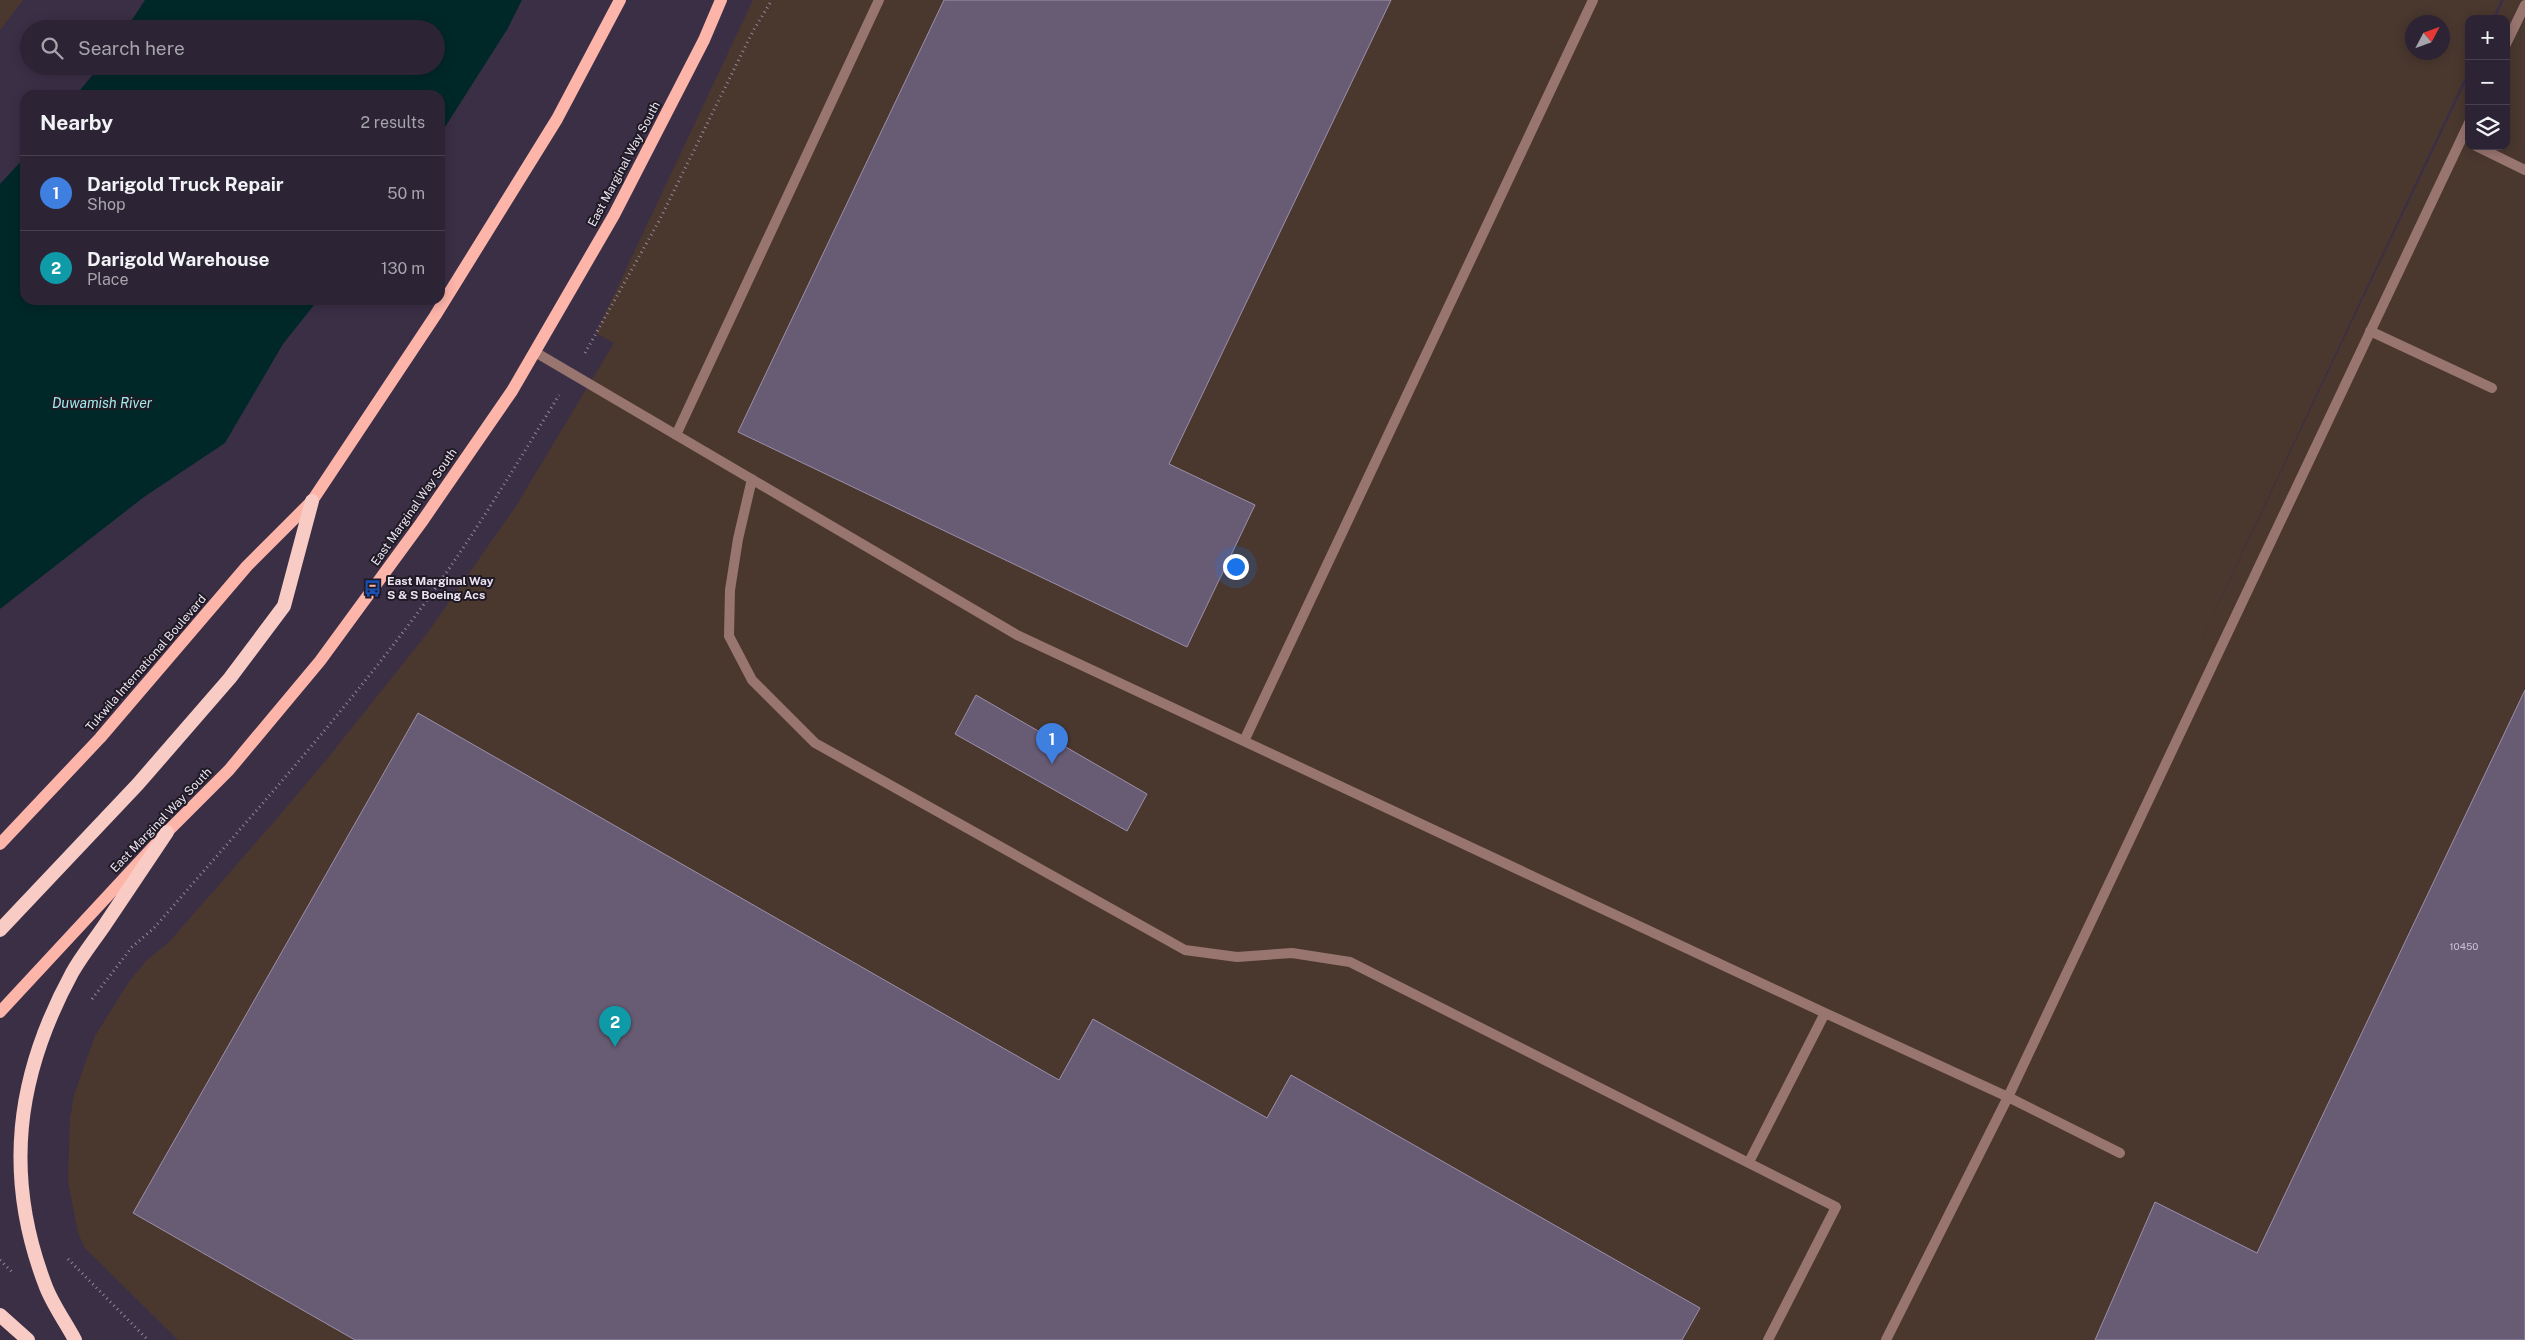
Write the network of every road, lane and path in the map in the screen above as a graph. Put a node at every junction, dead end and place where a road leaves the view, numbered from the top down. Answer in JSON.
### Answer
{"nodes":[{"id":1,"x":620,"y":0,"type":"edge"},
{"id":2,"x":721,"y":0,"type":"edge"},
{"id":3,"x":772,"y":0,"type":"edge"},
{"id":4,"x":879,"y":0,"type":"edge"},
{"id":5,"x":1593,"y":0,"type":"edge"},
{"id":6,"x":2525,"y":5,"type":"edge"},
{"id":7,"x":2510,"y":36,"type":"edge"},
{"id":8,"x":2465,"y":141,"type":"edge"},
{"id":9,"x":2484,"y":150,"type":"edge"},
{"id":10,"x":2525,"y":170,"type":"edge"},
{"id":11,"x":445,"y":300,"type":"edge"},
{"id":12,"x":442,"y":305,"type":"edge"},
{"id":13,"x":2370,"y":331,"type":"junction"},
{"id":14,"x":535,"y":352,"type":"junction"},
{"id":15,"x":572,"y":374,"type":"junction"},
{"id":16,"x":2492,"y":388,"type":"dead end"},
{"id":17,"x":676,"y":435,"type":"junction"},
{"id":18,"x":752,"y":479,"type":"junction"},
{"id":19,"x":312,"y":501,"type":"junction"},
{"id":20,"x":1244,"y":741,"type":"junction"},
{"id":21,"x":167,"y":832,"type":"junction"},
{"id":22,"x":0,"y":844,"type":"edge"},
{"id":23,"x":0,"y":930,"type":"edge"},
{"id":24,"x":88,"y":1006,"type":"dead end"},
{"id":25,"x":0,"y":1012,"type":"edge"},
{"id":26,"x":1825,"y":1014,"type":"junction"},
{"id":27,"x":2008,"y":1096,"type":"junction"},
{"id":28,"x":2120,"y":1153,"type":"dead end"},
{"id":29,"x":1749,"y":1162,"type":"junction"},
{"id":30,"x":65,"y":1253,"type":"dead end"},
{"id":31,"x":0,"y":1315,"type":"edge"},
{"id":32,"x":28,"y":1340,"type":"edge"},
{"id":33,"x":75,"y":1340,"type":"edge"},
{"id":34,"x":148,"y":1340,"type":"edge"},
{"id":35,"x":1768,"y":1340,"type":"edge"},
{"id":36,"x":1886,"y":1340,"type":"edge"}],
"edges":[{"from":1,"to":11,"type":"main road"},
{"from":2,"to":14,"type":"main road","name":"East Marginal Way South"},
{"from":3,"to":15,"type":"path"},
{"from":4,"to":17,"type":"lane"},
{"from":5,"to":20,"type":"lane"},
{"from":6,"to":7,"type":"lane"},
{"from":8,"to":13,"type":"lane"},
{"from":9,"to":10,"type":"lane"},
{"from":12,"to":19,"type":"main road"},
{"from":13,"to":16,"type":"lane"},
{"from":13,"to":27,"type":"lane"},
{"from":14,"to":15,"type":"lane"},
{"from":14,"to":21,"type":"main road","name":"East Marginal Way South"},
{"from":15,"to":17,"type":"lane"},
{"from":15,"to":24,"type":"path"},
{"from":17,"to":18,"type":"lane"},
{"from":18,"to":20,"type":"lane"},
{"from":18,"to":29,"type":"lane"},
{"from":19,"to":22,"type":"main road","name":"Tukwila International Boulevard"},
{"from":19,"to":23,"type":"highway"},
{"from":20,"to":26,"type":"lane"},
{"from":21,"to":25,"type":"main road","name":"East Marginal Way South"},
{"from":21,"to":33,"type":"highway"},
{"from":26,"to":27,"type":"lane"},
{"from":26,"to":29,"type":"lane"},
{"from":27,"to":28,"type":"lane"},
{"from":27,"to":36,"type":"lane"},
{"from":29,"to":35,"type":"lane"},
{"from":30,"to":34,"type":"path"},
{"from":31,"to":32,"type":"highway"}]}
